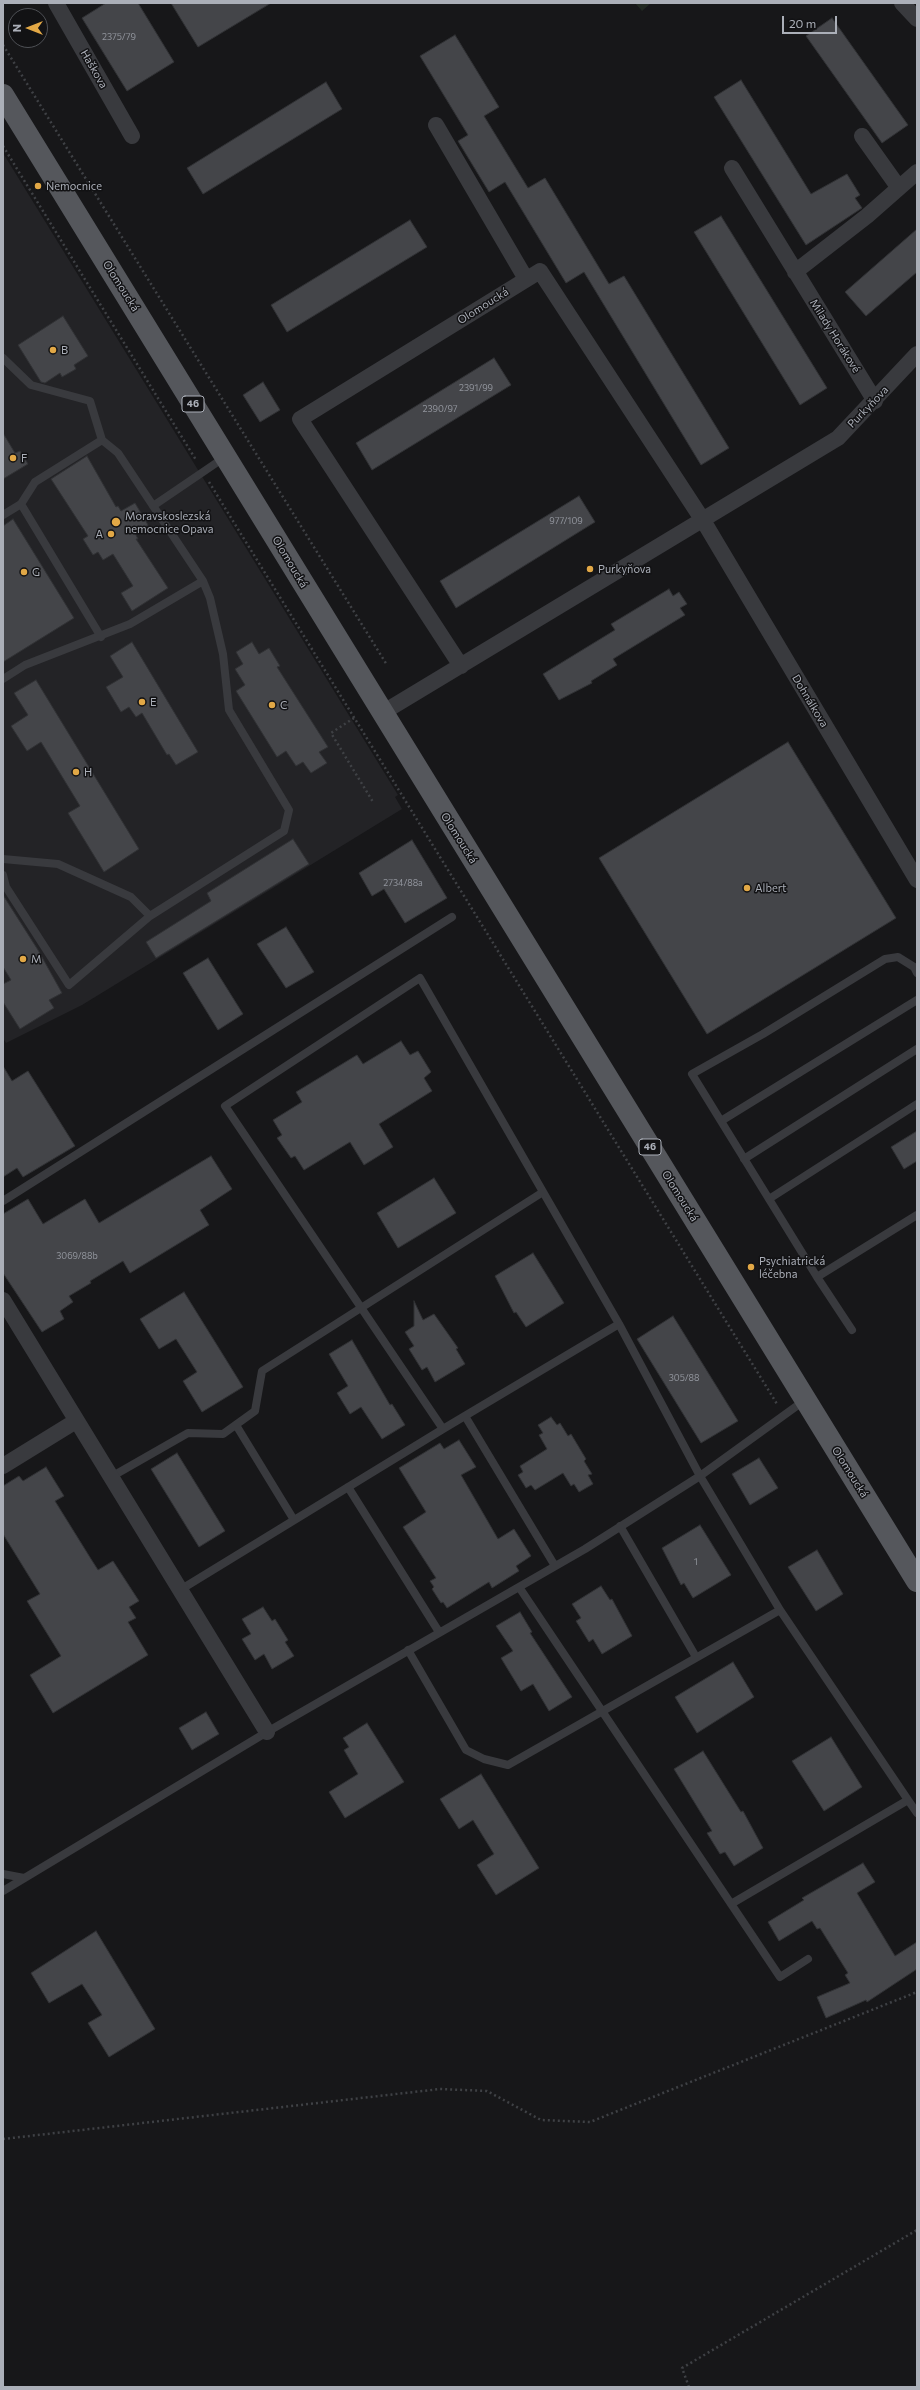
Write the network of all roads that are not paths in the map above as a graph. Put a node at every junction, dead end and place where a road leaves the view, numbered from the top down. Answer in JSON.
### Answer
{"nodes":[{"id":1,"x":56,"y":3,"type":"edge"},
{"id":2,"x":902,"y":3,"type":"edge"},
{"id":3,"x":917,"y":19,"type":"edge"},
{"id":4,"x":3,"y":95,"type":"edge"},
{"id":5,"x":436,"y":125,"type":"dead end"},
{"id":6,"x":132,"y":136,"type":"dead end"},
{"id":7,"x":862,"y":136,"type":"dead end"},
{"id":8,"x":732,"y":168,"type":"dead end"},
{"id":9,"x":917,"y":172,"type":"edge"},
{"id":10,"x":899,"y":188,"type":"junction"},
{"id":11,"x":795,"y":272,"type":"junction"},
{"id":12,"x":526,"y":279,"type":"junction"},
{"id":13,"x":917,"y":354,"type":"edge"},
{"id":14,"x":3,"y":358,"type":"edge"},
{"id":15,"x":875,"y":401,"type":"junction"},
{"id":16,"x":102,"y":440,"type":"junction"},
{"id":17,"x":226,"y":457,"type":"junction"},
{"id":18,"x":21,"y":504,"type":"junction"},
{"id":19,"x":153,"y":506,"type":"junction"},
{"id":20,"x":3,"y":515,"type":"edge"},
{"id":21,"x":704,"y":522,"type":"junction"},
{"id":22,"x":202,"y":582,"type":"junction"},
{"id":23,"x":101,"y":637,"type":"junction"},
{"id":24,"x":461,"y":666,"type":"junction"},
{"id":25,"x":3,"y":679,"type":"edge"},
{"id":26,"x":382,"y":713,"type":"junction"},
{"id":27,"x":3,"y":859,"type":"edge"},
{"id":28,"x":3,"y":875,"type":"edge"},
{"id":29,"x":917,"y":880,"type":"edge"},
{"id":30,"x":150,"y":916,"type":"junction"},
{"id":31,"x":452,"y":917,"type":"dead end"},
{"id":32,"x":917,"y":973,"type":"edge"},
{"id":33,"x":917,"y":1000,"type":"edge"},
{"id":34,"x":917,"y":1049,"type":"edge"},
{"id":35,"x":917,"y":1104,"type":"edge"},
{"id":36,"x":721,"y":1121,"type":"junction"},
{"id":37,"x":744,"y":1159,"type":"junction"},
{"id":38,"x":543,"y":1192,"type":"junction"},
{"id":39,"x":769,"y":1199,"type":"junction"},
{"id":40,"x":3,"y":1201,"type":"edge"},
{"id":41,"x":917,"y":1215,"type":"edge"},
{"id":42,"x":817,"y":1277,"type":"junction"},
{"id":43,"x":3,"y":1300,"type":"edge"},
{"id":44,"x":362,"y":1308,"type":"junction"},
{"id":45,"x":619,"y":1324,"type":"junction"},
{"id":46,"x":852,"y":1330,"type":"dead end"},
{"id":47,"x":805,"y":1400,"type":"junction"},
{"id":48,"x":465,"y":1416,"type":"junction"},
{"id":49,"x":76,"y":1421,"type":"junction"},
{"id":50,"x":236,"y":1424,"type":"junction"},
{"id":51,"x":443,"y":1429,"type":"junction"},
{"id":52,"x":3,"y":1466,"type":"edge"},
{"id":53,"x":700,"y":1476,"type":"junction"},
{"id":54,"x":111,"y":1478,"type":"junction"},
{"id":55,"x":348,"y":1487,"type":"junction"},
{"id":56,"x":294,"y":1520,"type":"junction"},
{"id":57,"x":620,"y":1526,"type":"junction"},
{"id":58,"x":555,"y":1566,"type":"junction"},
{"id":59,"x":917,"y":1581,"type":"edge"},
{"id":60,"x":519,"y":1587,"type":"junction"},
{"id":61,"x":180,"y":1590,"type":"junction"},
{"id":62,"x":780,"y":1610,"type":"junction"},
{"id":63,"x":439,"y":1632,"type":"junction"},
{"id":64,"x":408,"y":1650,"type":"junction"},
{"id":65,"x":696,"y":1657,"type":"junction"},
{"id":66,"x":602,"y":1711,"type":"junction"},
{"id":67,"x":267,"y":1732,"type":"junction"},
{"id":68,"x":908,"y":1800,"type":"junction"},
{"id":69,"x":917,"y":1814,"type":"edge"},
{"id":70,"x":3,"y":1874,"type":"edge"},
{"id":71,"x":24,"y":1878,"type":"junction"},
{"id":72,"x":3,"y":1891,"type":"edge"},
{"id":73,"x":731,"y":1904,"type":"junction"},
{"id":74,"x":808,"y":1959,"type":"dead end"}],
"edges":[{"from":1,"to":6,"type":"street","name":"Haškova"},
{"from":2,"to":3,"type":"street"},
{"from":4,"to":17,"type":"main road","name":"Olomoucká","number":"46"},
{"from":5,"to":12,"type":"street"},
{"from":7,"to":10,"type":"street"},
{"from":8,"to":11,"type":"street","name":"Milady Horákové"},
{"from":9,"to":10,"type":"street"},
{"from":10,"to":11,"type":"street"},
{"from":11,"to":15,"type":"street","name":"Milady Horákové"},
{"from":12,"to":21,"type":"street","name":"Olomoucká"},
{"from":12,"to":24,"type":"street","name":"Olomoucká"},
{"from":13,"to":15,"type":"street","name":"Purkyňova"},
{"from":14,"to":16,"type":"lane"},
{"from":15,"to":21,"type":"street","name":"Purkyňova"},
{"from":16,"to":18,"type":"lane"},
{"from":16,"to":19,"type":"lane"},
{"from":17,"to":19,"type":"lane"},
{"from":17,"to":26,"type":"main road","name":"Olomoucká","number":"46"},
{"from":18,"to":20,"type":"lane"},
{"from":18,"to":23,"type":"lane"},
{"from":19,"to":22,"type":"lane"},
{"from":21,"to":24,"type":"street","name":"Purkyňova"},
{"from":21,"to":29,"type":"street","name":"Dohnálkova"},
{"from":22,"to":23,"type":"lane"},
{"from":22,"to":30,"type":"lane"},
{"from":23,"to":25,"type":"lane"},
{"from":24,"to":26,"type":"street","name":"Purkyňova"},
{"from":26,"to":47,"type":"main road","name":"Olomoucká","number":"46"},
{"from":27,"to":30,"type":"lane"},
{"from":28,"to":30,"type":"lane"},
{"from":31,"to":40,"type":"lane"},
{"from":32,"to":36,"type":"lane"},
{"from":33,"to":36,"type":"lane"},
{"from":34,"to":37,"type":"lane"},
{"from":35,"to":39,"type":"lane"},
{"from":36,"to":37,"type":"lane"},
{"from":37,"to":39,"type":"lane"},
{"from":38,"to":44,"type":"lane"},
{"from":38,"to":44,"type":"lane"},
{"from":38,"to":45,"type":"lane"},
{"from":39,"to":42,"type":"lane"},
{"from":41,"to":42,"type":"lane"},
{"from":42,"to":46,"type":"lane"},
{"from":43,"to":49,"type":"street"},
{"from":44,"to":50,"type":"lane"},
{"from":44,"to":51,"type":"lane"},
{"from":45,"to":48,"type":"lane"},
{"from":45,"to":53,"type":"lane"},
{"from":47,"to":53,"type":"lane"},
{"from":47,"to":59,"type":"main road","name":"Olomoucká","number":"46"},
{"from":48,"to":51,"type":"lane"},
{"from":48,"to":58,"type":"lane"},
{"from":49,"to":52,"type":"street"},
{"from":49,"to":54,"type":"street"},
{"from":50,"to":54,"type":"lane"},
{"from":50,"to":56,"type":"lane"},
{"from":51,"to":55,"type":"lane"},
{"from":53,"to":57,"type":"lane"},
{"from":53,"to":62,"type":"lane"},
{"from":54,"to":61,"type":"street"},
{"from":55,"to":56,"type":"lane"},
{"from":55,"to":63,"type":"lane"},
{"from":56,"to":61,"type":"lane"},
{"from":57,"to":58,"type":"lane"},
{"from":57,"to":65,"type":"lane"},
{"from":58,"to":60,"type":"lane"},
{"from":60,"to":63,"type":"lane"},
{"from":60,"to":66,"type":"lane"},
{"from":61,"to":67,"type":"street"},
{"from":62,"to":65,"type":"lane"},
{"from":62,"to":68,"type":"lane"},
{"from":63,"to":64,"type":"lane"},
{"from":64,"to":66,"type":"lane"},
{"from":64,"to":67,"type":"lane"},
{"from":65,"to":66,"type":"lane"},
{"from":66,"to":73,"type":"lane"},
{"from":67,"to":71,"type":"lane"},
{"from":68,"to":69,"type":"lane"},
{"from":68,"to":73,"type":"lane"},
{"from":70,"to":71,"type":"lane"},
{"from":71,"to":72,"type":"lane"},
{"from":73,"to":74,"type":"lane"}]}
